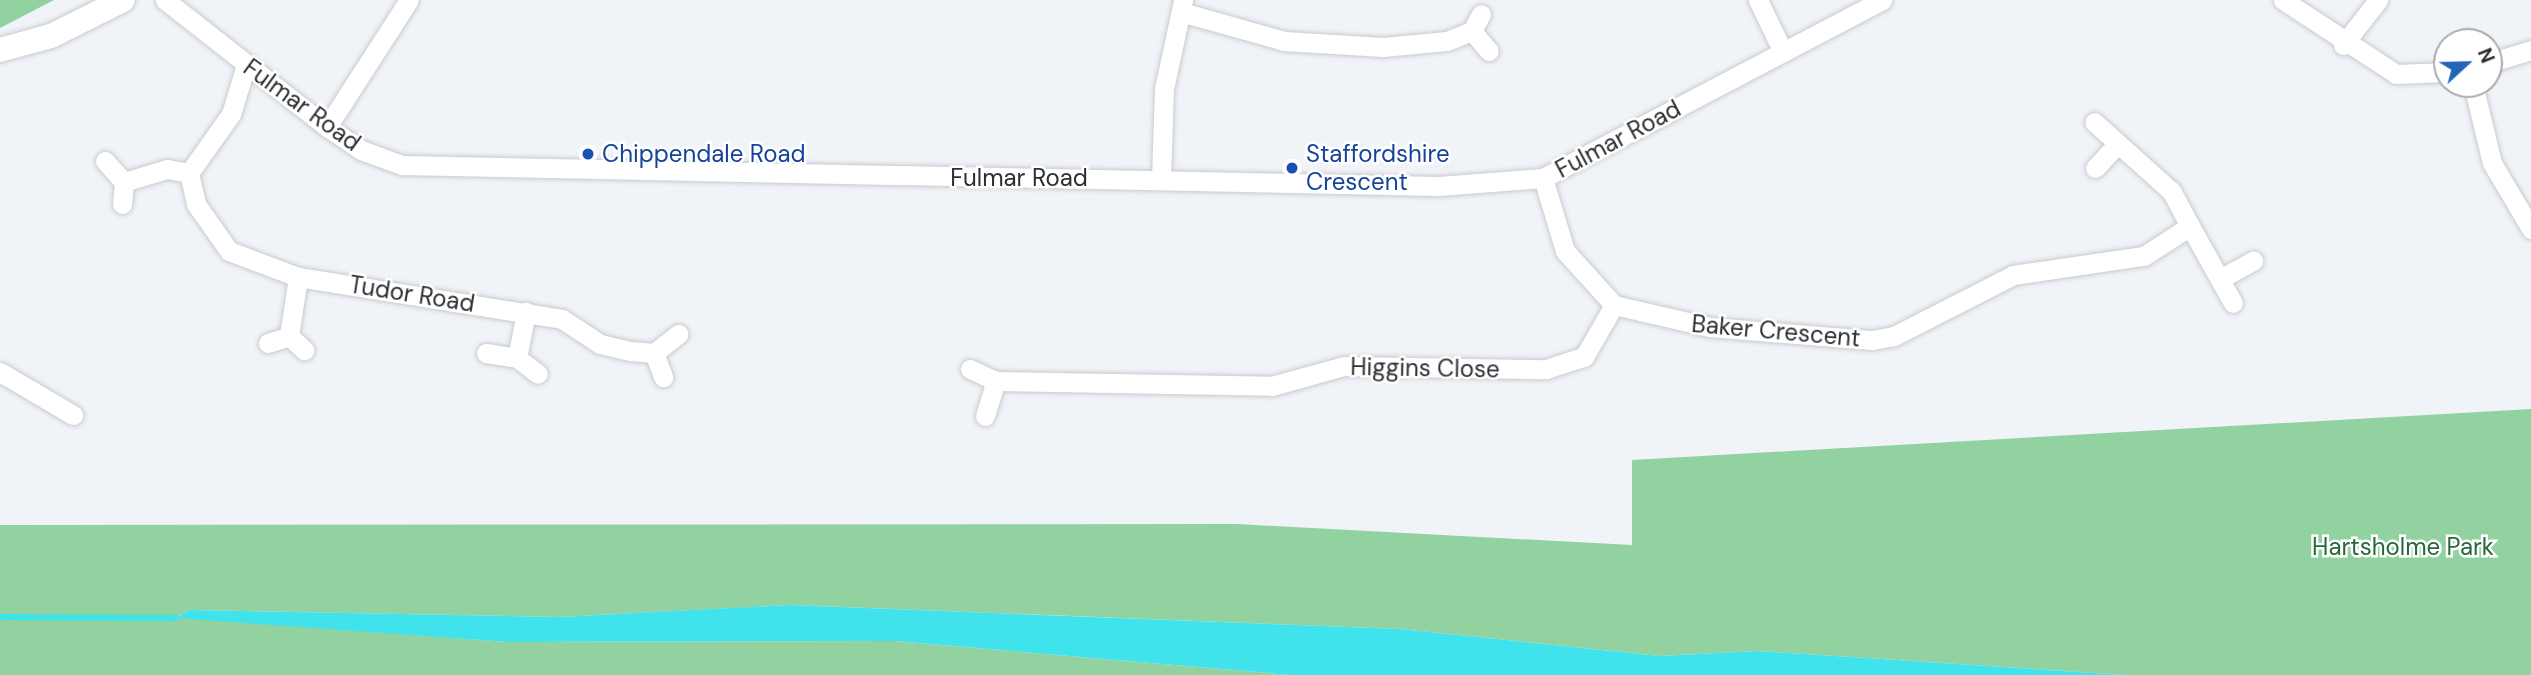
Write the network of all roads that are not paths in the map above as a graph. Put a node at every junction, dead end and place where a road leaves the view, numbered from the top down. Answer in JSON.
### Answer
{"nodes":[{"id":1,"x":123,"y":0,"type":"edge"},
{"id":2,"x":165,"y":0,"type":"edge"},
{"id":3,"x":409,"y":0,"type":"edge"},
{"id":4,"x":1758,"y":0,"type":"edge"},
{"id":5,"x":1882,"y":0,"type":"edge"},
{"id":6,"x":2283,"y":0,"type":"edge"},
{"id":7,"x":2378,"y":0,"type":"edge"},
{"id":8,"x":1182,"y":6,"type":"edge"},
{"id":9,"x":2343,"y":44,"type":"junction"},
{"id":10,"x":0,"y":50,"type":"edge"},
{"id":11,"x":2531,"y":50,"type":"edge"},
{"id":12,"x":1489,"y":51,"type":"dead end"},
{"id":13,"x":1783,"y":52,"type":"junction"},
{"id":14,"x":2503,"y":59,"type":"edge"},
{"id":15,"x":246,"y":65,"type":"junction"},
{"id":16,"x":2433,"y":73,"type":"edge"},
{"id":17,"x":2476,"y":98,"type":"edge"},
{"id":18,"x":2094,"y":122,"type":"dead end"},
{"id":19,"x":327,"y":127,"type":"junction"},
{"id":20,"x":2117,"y":144,"type":"junction"},
{"id":21,"x":105,"y":161,"type":"dead end"},
{"id":22,"x":2095,"y":168,"type":"dead end"},
{"id":23,"x":189,"y":173,"type":"junction"},
{"id":24,"x":1543,"y":178,"type":"junction"},
{"id":25,"x":1161,"y":179,"type":"junction"},
{"id":26,"x":124,"y":182,"type":"junction"},
{"id":27,"x":122,"y":204,"type":"dead end"},
{"id":28,"x":2190,"y":226,"type":"junction"},
{"id":29,"x":2531,"y":229,"type":"edge"},
{"id":30,"x":2253,"y":261,"type":"dead end"},
{"id":31,"x":298,"y":277,"type":"junction"},
{"id":32,"x":2220,"y":279,"type":"junction"},
{"id":33,"x":2232,"y":303,"type":"dead end"},
{"id":34,"x":1614,"y":305,"type":"junction"},
{"id":35,"x":526,"y":312,"type":"junction"},
{"id":36,"x":678,"y":334,"type":"dead end"},
{"id":37,"x":289,"y":336,"type":"junction"},
{"id":38,"x":268,"y":343,"type":"dead end"},
{"id":39,"x":304,"y":350,"type":"dead end"},
{"id":40,"x":486,"y":354,"type":"dead end"},
{"id":41,"x":654,"y":354,"type":"junction"},
{"id":42,"x":517,"y":358,"type":"junction"},
{"id":43,"x":970,"y":369,"type":"dead end"},
{"id":44,"x":0,"y":372,"type":"edge"},
{"id":45,"x":538,"y":374,"type":"dead end"},
{"id":46,"x":663,"y":377,"type":"dead end"},
{"id":47,"x":996,"y":381,"type":"junction"},
{"id":48,"x":73,"y":415,"type":"dead end"},
{"id":49,"x":985,"y":416,"type":"dead end"}],
"edges":[{"from":1,"to":10,"type":"street"},
{"from":2,"to":15,"type":"street","name":"Fulmar Road"},
{"from":3,"to":19,"type":"street"},
{"from":4,"to":13,"type":"street"},
{"from":5,"to":13,"type":"street","name":"Fulmar Road"},
{"from":6,"to":9,"type":"street"},
{"from":7,"to":9,"type":"street"},
{"from":8,"to":12,"type":"street"},
{"from":8,"to":25,"type":"street"},
{"from":9,"to":16,"type":"street"},
{"from":11,"to":14,"type":"street"},
{"from":13,"to":24,"type":"street","name":"Fulmar Road"},
{"from":15,"to":19,"type":"street","name":"Fulmar Road"},
{"from":15,"to":23,"type":"street"},
{"from":17,"to":29,"type":"street"},
{"from":18,"to":20,"type":"street"},
{"from":19,"to":25,"type":"street","name":"Fulmar Road"},
{"from":20,"to":22,"type":"street"},
{"from":20,"to":28,"type":"street"},
{"from":21,"to":26,"type":"street"},
{"from":23,"to":26,"type":"street"},
{"from":23,"to":31,"type":"street","name":"Tudor Road"},
{"from":24,"to":25,"type":"street","name":"Fulmar Road"},
{"from":24,"to":34,"type":"street"},
{"from":26,"to":27,"type":"street"},
{"from":28,"to":32,"type":"street"},
{"from":28,"to":34,"type":"street","name":"Baker Crescent"},
{"from":30,"to":32,"type":"street"},
{"from":31,"to":35,"type":"street","name":"Tudor Road"},
{"from":31,"to":37,"type":"street"},
{"from":32,"to":33,"type":"street"},
{"from":34,"to":47,"type":"street","name":"Higgins Close"},
{"from":35,"to":41,"type":"street","name":"Tudor Road"},
{"from":35,"to":42,"type":"street"},
{"from":36,"to":41,"type":"street"},
{"from":37,"to":38,"type":"street"},
{"from":37,"to":39,"type":"street"},
{"from":40,"to":42,"type":"street"},
{"from":41,"to":46,"type":"street"},
{"from":42,"to":45,"type":"street"},
{"from":43,"to":47,"type":"street","name":"Higgins Close"},
{"from":44,"to":48,"type":"street"},
{"from":47,"to":49,"type":"street"}]}
